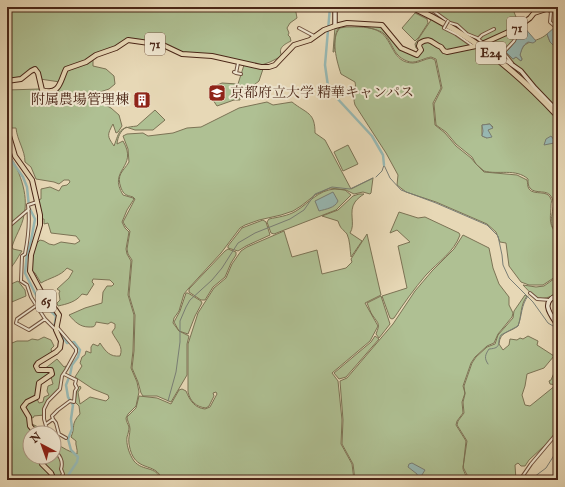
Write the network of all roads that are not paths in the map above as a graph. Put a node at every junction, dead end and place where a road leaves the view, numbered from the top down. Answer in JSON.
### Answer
{"nodes":[{"id":1,"x":335,"y":7,"type":"edge"},
{"id":2,"x":413,"y":7,"type":"edge"},
{"id":3,"x":428,"y":7,"type":"edge"},
{"id":4,"x":546,"y":8,"type":"edge"},
{"id":5,"x":448,"y":21,"type":"junction"},
{"id":6,"x":521,"y":25,"type":"junction"},
{"id":7,"x":331,"y":27,"type":"junction"},
{"id":8,"x":299,"y":28,"type":"dead end"},
{"id":9,"x":494,"y":29,"type":"dead end"},
{"id":10,"x":558,"y":29,"type":"edge"},
{"id":11,"x":315,"y":37,"type":"junction"},
{"id":12,"x":478,"y":39,"type":"junction"},
{"id":13,"x":483,"y":43,"type":"junction"},
{"id":14,"x":475,"y":46,"type":"joint"},
{"id":15,"x":239,"y":62,"type":"junction"},
{"id":16,"x":514,"y":65,"type":"junction"},
{"id":17,"x":241,"y":74,"type":"dead end"},
{"id":18,"x":7,"y":81,"type":"edge"},
{"id":19,"x":558,"y":112,"type":"edge"},
{"id":20,"x":558,"y":116,"type":"edge"},
{"id":21,"x":7,"y":129,"type":"edge"},
{"id":22,"x":37,"y":202,"type":"junction"},
{"id":23,"x":29,"y":209,"type":"junction"},
{"id":24,"x":7,"y":228,"type":"edge"},
{"id":25,"x":530,"y":293,"type":"dead end"},
{"id":26,"x":558,"y":295,"type":"edge"},
{"id":27,"x":550,"y":300,"type":"junction"},
{"id":28,"x":37,"y":305,"type":"junction"},
{"id":29,"x":45,"y":319,"type":"junction"},
{"id":30,"x":558,"y":326,"type":"edge"},
{"id":31,"x":56,"y":327,"type":"junction"},
{"id":32,"x":64,"y":374,"type":"junction"},
{"id":33,"x":52,"y":419,"type":"junction"},
{"id":34,"x":46,"y":424,"type":"joint"},
{"id":35,"x":30,"y":425,"type":"edge"},
{"id":36,"x":558,"y":432,"type":"edge"},
{"id":37,"x":66,"y":438,"type":"dead end"},
{"id":38,"x":43,"y":465,"type":"edge"},
{"id":39,"x":61,"y":465,"type":"edge"},
{"id":40,"x":54,"y":480,"type":"edge"},
{"id":41,"x":59,"y":480,"type":"edge"},
{"id":42,"x":520,"y":480,"type":"edge"}],
"edges":[{"from":1,"to":7,"type":"street"},
{"from":2,"to":20,"type":"highway","number":"E24"},
{"from":3,"to":5,"type":"street"},
{"from":4,"to":6,"type":"main road","number":"71"},
{"from":4,"to":10,"type":"street"},
{"from":5,"to":12,"type":"street"},
{"from":5,"to":14,"type":"street","bridge":true},
{"from":6,"to":13,"type":"main road","number":"71"},
{"from":6,"to":16,"type":"street"},
{"from":7,"to":11,"type":"main road","number":"71"},
{"from":7,"to":14,"type":"main road","number":"71"},
{"from":8,"to":11,"type":"street"},
{"from":9,"to":12,"type":"street"},
{"from":11,"to":15,"type":"main road","number":"71"},
{"from":12,"to":13,"type":"street"},
{"from":13,"to":16,"type":"street"},
{"from":15,"to":17,"type":"street"},
{"from":15,"to":18,"type":"main road","number":"71"},
{"from":16,"to":19,"type":"street"},
{"from":21,"to":22,"type":"main road","number":"65"},
{"from":22,"to":23,"type":"street"},
{"from":22,"to":31,"type":"main road","number":"65"},
{"from":23,"to":24,"type":"street"},
{"from":23,"to":28,"type":"street"},
{"from":25,"to":27,"type":"street"},
{"from":26,"to":27,"type":"street"},
{"from":27,"to":30,"type":"street"},
{"from":28,"to":29,"type":"street"},
{"from":28,"to":29,"type":"street"},
{"from":29,"to":31,"type":"street"},
{"from":31,"to":32,"type":"street"},
{"from":31,"to":35,"type":"main road","number":"65"},
{"from":32,"to":33,"type":"street"},
{"from":32,"to":34,"type":"street"},
{"from":33,"to":34,"type":"street"},
{"from":33,"to":37,"type":"street"},
{"from":36,"to":42,"type":"street"},
{"from":38,"to":40,"type":"main road"},
{"from":39,"to":41,"type":"street"}]}
